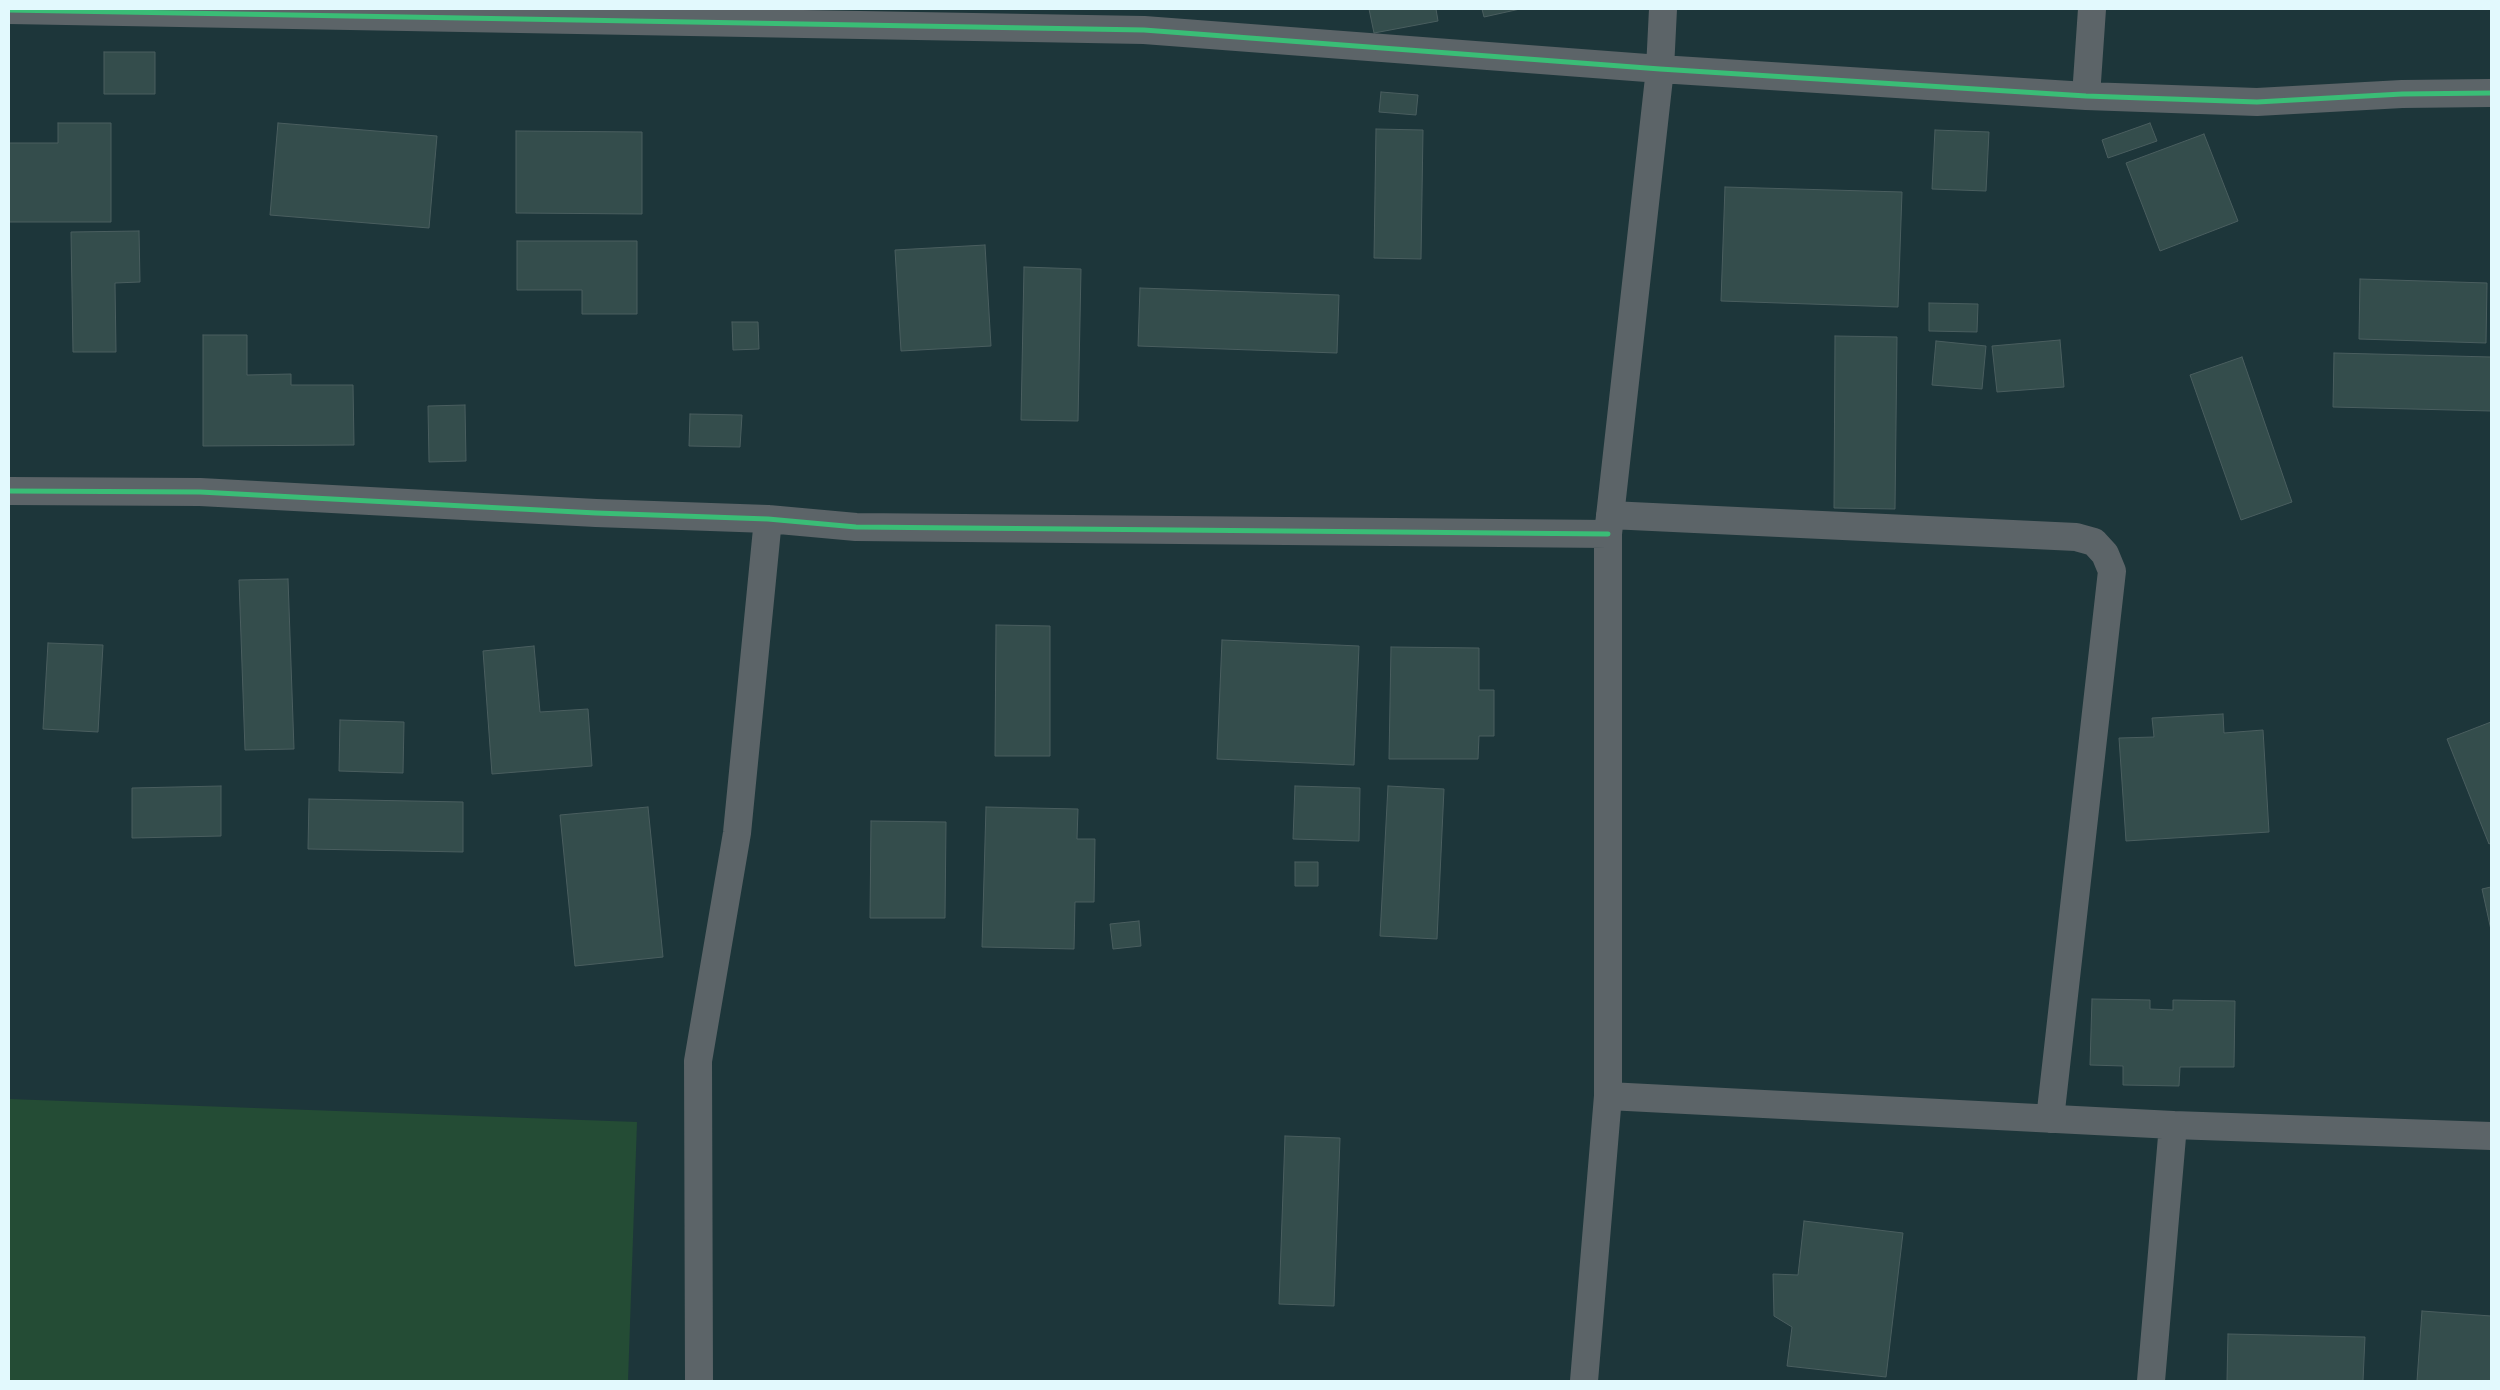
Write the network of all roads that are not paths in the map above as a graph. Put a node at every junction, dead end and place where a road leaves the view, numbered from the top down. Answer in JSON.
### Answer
{"nodes":[{"id":1,"x":1663,"y":9,"type":"edge"},
{"id":2,"x":2092,"y":9,"type":"edge"},
{"id":3,"x":9,"y":10,"type":"edge"},
{"id":4,"x":1142,"y":19,"type":"edge"},
{"id":5,"x":1660,"y":69,"type":"junction"},
{"id":6,"x":2491,"y":93,"type":"edge"},
{"id":7,"x":2086,"y":96,"type":"junction"},
{"id":8,"x":9,"y":491,"type":"edge"},
{"id":9,"x":768,"y":519,"type":"junction"},
{"id":10,"x":1609,"y":525,"type":"junction"},
{"id":11,"x":1608,"y":1096,"type":"junction"},
{"id":12,"x":2050,"y":1119,"type":"junction"},
{"id":13,"x":2173,"y":1125,"type":"junction"},
{"id":14,"x":2491,"y":1136,"type":"edge"},
{"id":15,"x":699,"y":1381,"type":"edge"},
{"id":16,"x":1584,"y":1381,"type":"edge"},
{"id":17,"x":2151,"y":1381,"type":"edge"}],
"edges":[{"from":1,"to":5,"type":"street"},
{"from":2,"to":7,"type":"street"},
{"from":3,"to":4,"type":"street"},
{"from":4,"to":5,"type":"street"},
{"from":5,"to":7,"type":"street"},
{"from":5,"to":10,"type":"street"},
{"from":6,"to":7,"type":"street"},
{"from":8,"to":9,"type":"street"},
{"from":9,"to":10,"type":"street"},
{"from":9,"to":15,"type":"street"},
{"from":10,"to":11,"type":"street"},
{"from":10,"to":12,"type":"street"},
{"from":11,"to":12,"type":"street"},
{"from":11,"to":16,"type":"street"},
{"from":12,"to":13,"type":"street"},
{"from":13,"to":14,"type":"street"},
{"from":13,"to":17,"type":"street"}]}
